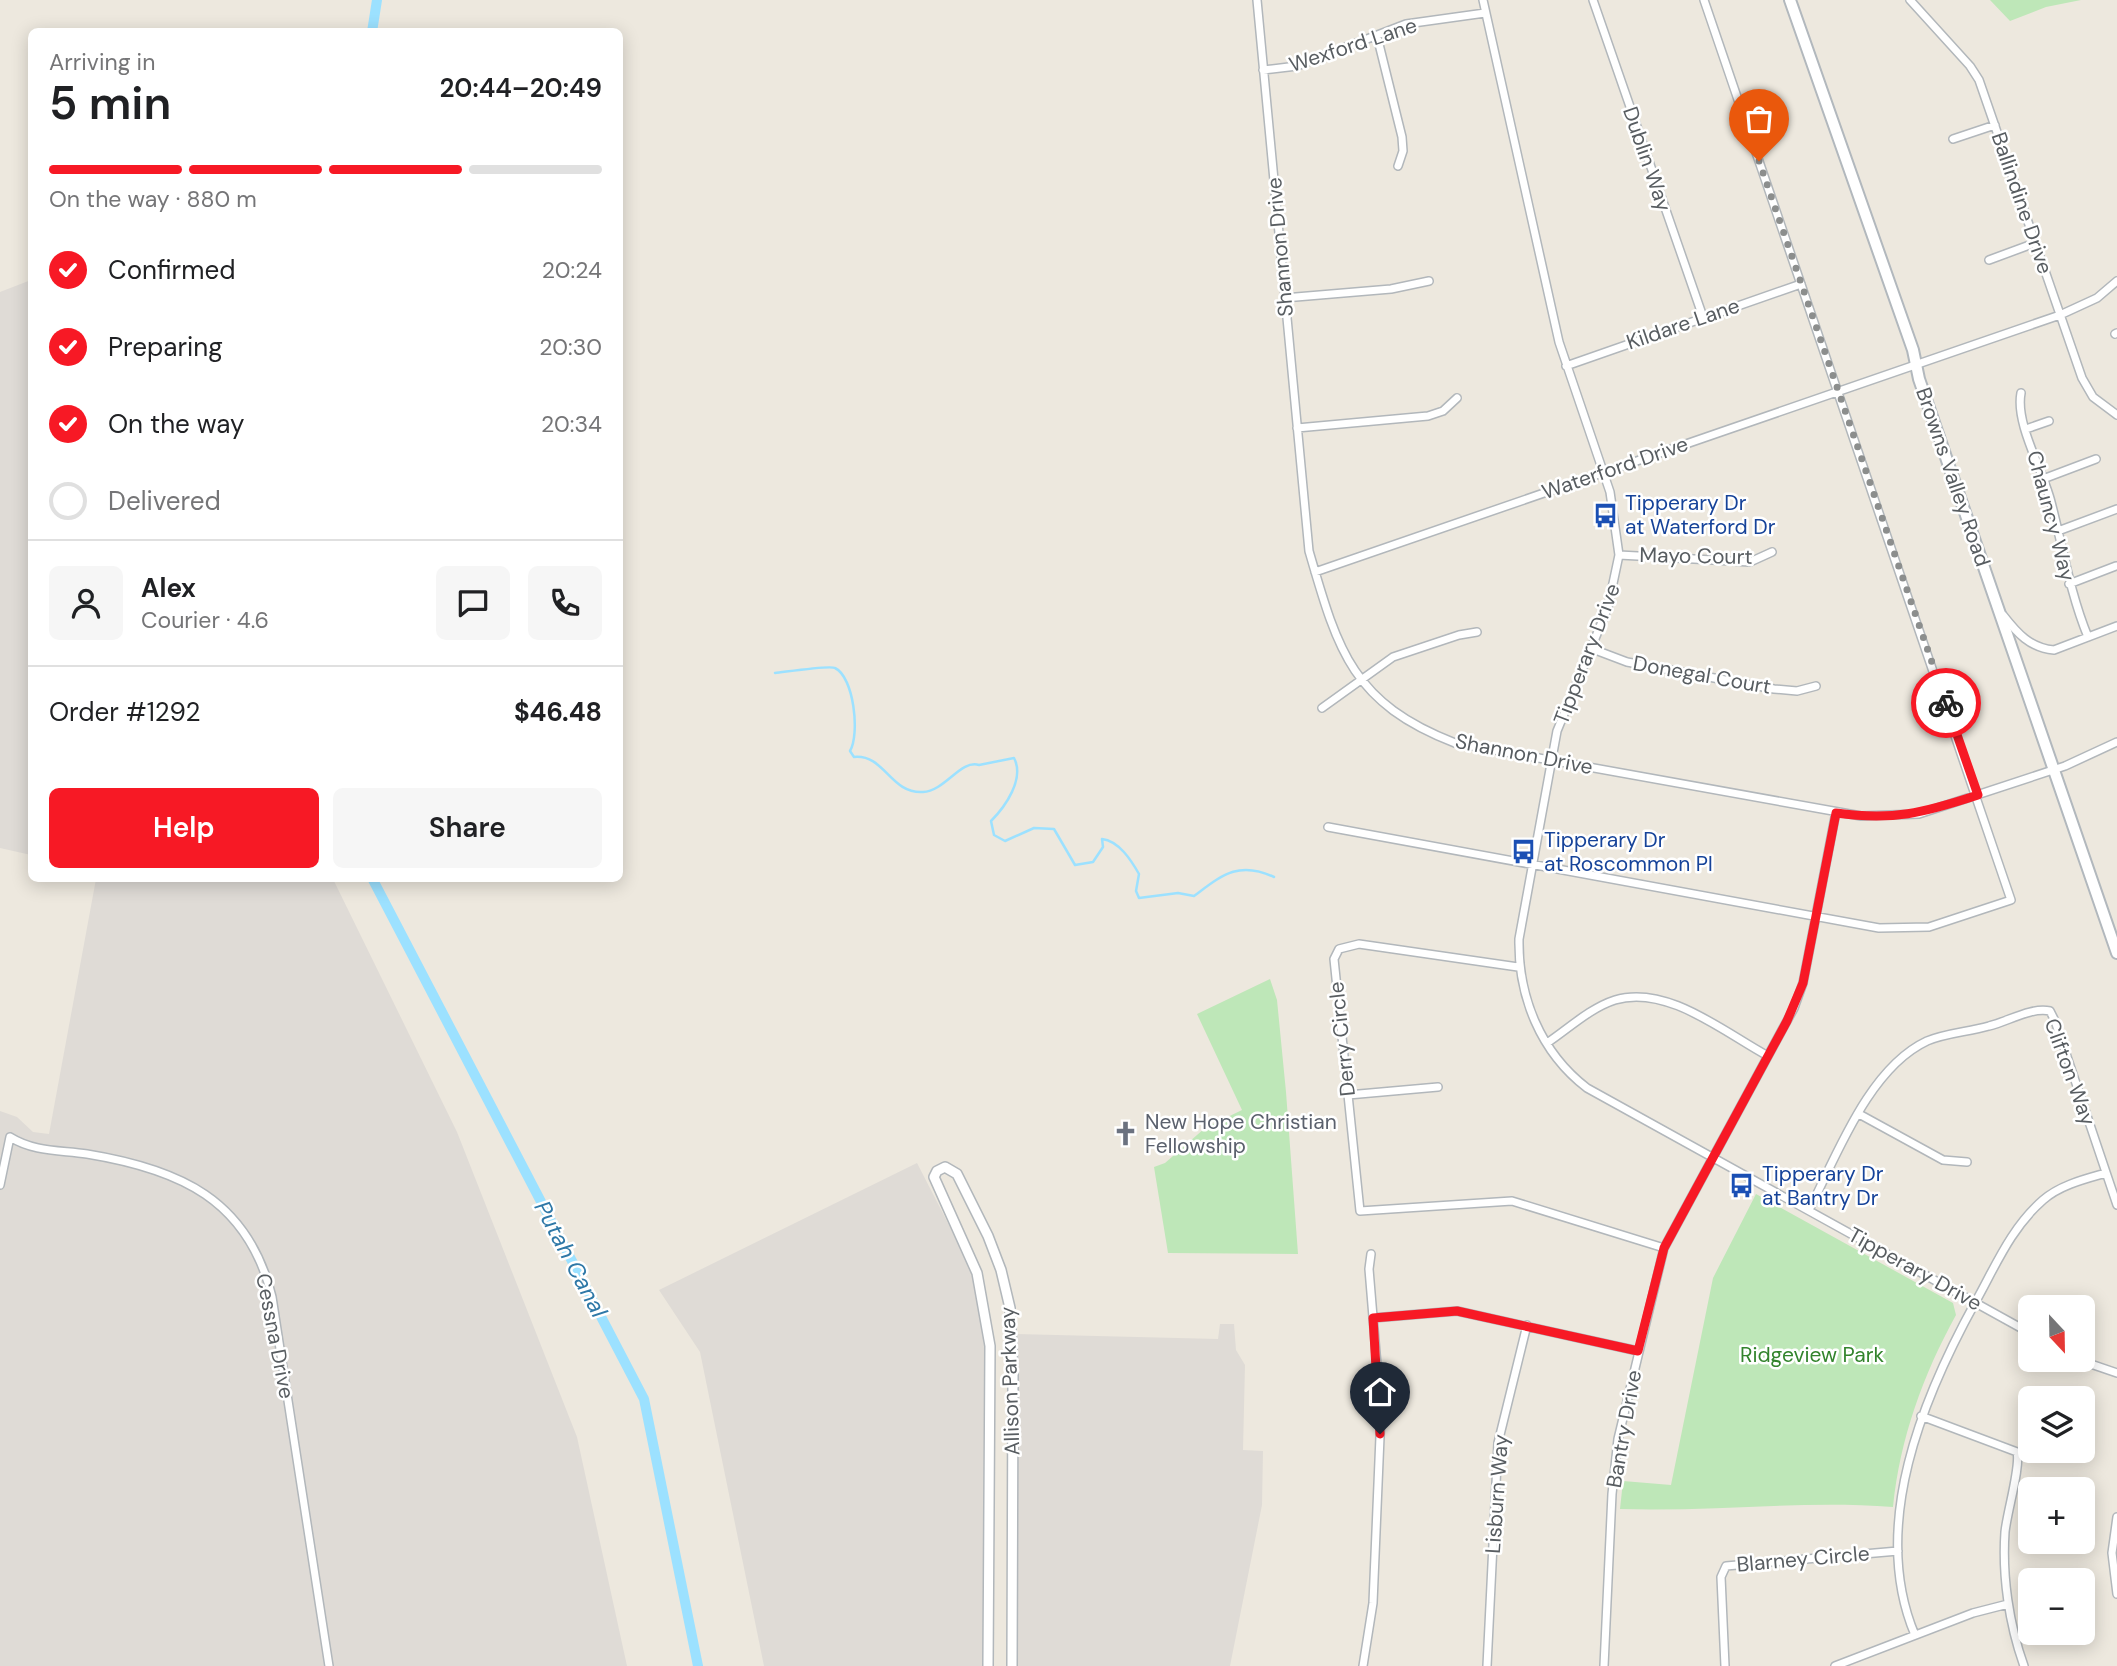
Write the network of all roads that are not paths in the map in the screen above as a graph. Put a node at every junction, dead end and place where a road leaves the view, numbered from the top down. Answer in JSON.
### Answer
{"nodes":[{"id":1,"x":1257,"y":0,"type":"edge"},
{"id":2,"x":1483,"y":0,"type":"edge"},
{"id":3,"x":1593,"y":0,"type":"edge"},
{"id":4,"x":1704,"y":0,"type":"edge"},
{"id":5,"x":1790,"y":0,"type":"edge"},
{"id":6,"x":1910,"y":0,"type":"edge"},
{"id":7,"x":1485,"y":13,"type":"junction"},
{"id":8,"x":1377,"y":36,"type":"junction"},
{"id":9,"x":1263,"y":70,"type":"junction"},
{"id":10,"x":1995,"y":125,"type":"junction"},
{"id":11,"x":1953,"y":139,"type":"dead end"},
{"id":12,"x":1398,"y":166,"type":"dead end"},
{"id":13,"x":2035,"y":243,"type":"junction"},
{"id":14,"x":1989,"y":260,"type":"dead end"},
{"id":15,"x":1429,"y":281,"type":"dead end"},
{"id":16,"x":2117,"y":281,"type":"edge"},
{"id":17,"x":1801,"y":284,"type":"junction"},
{"id":18,"x":1284,"y":298,"type":"junction"},
{"id":19,"x":2060,"y":315,"type":"junction"},
{"id":20,"x":1703,"y":317,"type":"junction"},
{"id":21,"x":1915,"y":365,"type":"junction"},
{"id":22,"x":1566,"y":366,"type":"junction"},
{"id":23,"x":1839,"y":390,"type":"junction"},
{"id":24,"x":2021,"y":393,"type":"dead end"},
{"id":25,"x":1457,"y":398,"type":"dead end"},
{"id":26,"x":2117,"y":415,"type":"edge"},
{"id":27,"x":2049,"y":421,"type":"dead end"},
{"id":28,"x":1297,"y":428,"type":"junction"},
{"id":29,"x":2026,"y":429,"type":"junction"},
{"id":30,"x":2096,"y":459,"type":"dead end"},
{"id":31,"x":1603,"y":472,"type":"junction"},
{"id":32,"x":2043,"y":479,"type":"junction"},
{"id":33,"x":2117,"y":509,"type":"edge"},
{"id":34,"x":2057,"y":531,"type":"junction"},
{"id":35,"x":1772,"y":552,"type":"dead end"},
{"id":36,"x":1619,"y":555,"type":"junction"},
{"id":37,"x":2116,"y":566,"type":"edge"},
{"id":38,"x":1315,"y":572,"type":"junction"},
{"id":39,"x":2069,"y":584,"type":"junction"},
{"id":40,"x":1999,"y":608,"type":"junction"},
{"id":41,"x":2117,"y":626,"type":"edge"},
{"id":42,"x":1477,"y":632,"type":"dead end"},
{"id":43,"x":2088,"y":637,"type":"junction"},
{"id":44,"x":1590,"y":648,"type":"junction"},
{"id":45,"x":1362,"y":680,"type":"junction"},
{"id":46,"x":1816,"y":686,"type":"dead end"},
{"id":47,"x":1322,"y":708,"type":"dead end"},
{"id":48,"x":2117,"y":742,"type":"edge"},
{"id":49,"x":1551,"y":759,"type":"junction"},
{"id":50,"x":2052,"y":769,"type":"junction"},
{"id":51,"x":1978,"y":795,"type":"junction"},
{"id":52,"x":1836,"y":813,"type":"junction"},
{"id":53,"x":1328,"y":827,"type":"dead end"},
{"id":54,"x":1532,"y":865,"type":"junction"},
{"id":55,"x":1816,"y":916,"type":"junction"},
{"id":56,"x":2117,"y":953,"type":"edge"},
{"id":57,"x":1518,"y":967,"type":"junction"},
{"id":58,"x":1547,"y":1043,"type":"junction"},
{"id":59,"x":1768,"y":1056,"type":"junction"},
{"id":60,"x":1438,"y":1087,"type":"dead end"},
{"id":61,"x":1348,"y":1095,"type":"junction"},
{"id":62,"x":1860,"y":1114,"type":"junction"},
{"id":63,"x":1712,"y":1157,"type":"junction"},
{"id":64,"x":1967,"y":1162,"type":"dead end"},
{"id":65,"x":2106,"y":1173,"type":"junction"},
{"id":66,"x":0,"y":1185,"type":"edge"},
{"id":67,"x":2117,"y":1205,"type":"edge"},
{"id":68,"x":1809,"y":1210,"type":"junction"},
{"id":69,"x":1664,"y":1248,"type":"junction"},
{"id":70,"x":1371,"y":1254,"type":"dead end"},
{"id":71,"x":1975,"y":1303,"type":"junction"},
{"id":72,"x":1373,"y":1318,"type":"junction"},
{"id":73,"x":1527,"y":1325,"type":"junction"},
{"id":74,"x":2018,"y":1326,"type":"edge"},
{"id":75,"x":1638,"y":1351,"type":"junction"},
{"id":76,"x":2095,"y":1365,"type":"edge"},
{"id":77,"x":2117,"y":1373,"type":"edge"},
{"id":78,"x":1921,"y":1416,"type":"junction"},
{"id":79,"x":2117,"y":1517,"type":"edge"},
{"id":80,"x":1898,"y":1551,"type":"junction"},
{"id":81,"x":2117,"y":1594,"type":"edge"},
{"id":82,"x":2008,"y":1604,"type":"junction"},
{"id":83,"x":1915,"y":1635,"type":"junction"},
{"id":84,"x":329,"y":1666,"type":"edge"},
{"id":85,"x":988,"y":1666,"type":"edge"},
{"id":86,"x":1012,"y":1666,"type":"edge"},
{"id":87,"x":1363,"y":1666,"type":"edge"},
{"id":88,"x":1487,"y":1666,"type":"edge"},
{"id":89,"x":1604,"y":1666,"type":"edge"},
{"id":90,"x":1725,"y":1666,"type":"edge"},
{"id":91,"x":1835,"y":1666,"type":"edge"},
{"id":92,"x":2024,"y":1666,"type":"edge"}],
"edges":[{"from":1,"to":9,"type":"street","name":"Shannon Drive"},
{"from":2,"to":7,"type":"street","name":"Tipperary Drive"},
{"from":3,"to":20,"type":"street","name":"Dublin Way"},
{"from":4,"to":17,"type":"street"},
{"from":5,"to":21,"type":"main road","name":"Browns Valley Road"},
{"from":6,"to":10,"type":"street","name":"Ballindine Drive"},
{"from":7,"to":8,"type":"street","name":"Wexford Lane"},
{"from":7,"to":22,"type":"street","name":"Tipperary Drive"},
{"from":8,"to":9,"type":"street","name":"Wexford Lane"},
{"from":8,"to":12,"type":"street"},
{"from":9,"to":18,"type":"street","name":"Shannon Drive"},
{"from":10,"to":11,"type":"street"},
{"from":10,"to":13,"type":"street","name":"Ballindine Drive"},
{"from":13,"to":14,"type":"street"},
{"from":13,"to":19,"type":"street","name":"Ballindine Drive"},
{"from":15,"to":18,"type":"street"},
{"from":16,"to":19,"type":"street","name":"Waterford Drive"},
{"from":17,"to":20,"type":"street","name":"Kildare Lane"},
{"from":17,"to":23,"type":"street"},
{"from":18,"to":28,"type":"street","name":"Shannon Drive"},
{"from":19,"to":21,"type":"street","name":"Waterford Drive"},
{"from":19,"to":26,"type":"street","name":"Ballindine Drive"},
{"from":20,"to":22,"type":"street","name":"Kildare Lane"},
{"from":21,"to":23,"type":"street","name":"Waterford Drive"},
{"from":21,"to":40,"type":"main road","name":"Browns Valley Road"},
{"from":22,"to":31,"type":"street","name":"Tipperary Drive"},
{"from":23,"to":31,"type":"street","name":"Waterford Drive"},
{"from":23,"to":51,"type":"street"},
{"from":24,"to":29,"type":"street","name":"Chauncy Way"},
{"from":25,"to":28,"type":"street"},
{"from":27,"to":29,"type":"street"},
{"from":28,"to":38,"type":"street","name":"Shannon Drive"},
{"from":29,"to":32,"type":"street","name":"Chauncy Way"},
{"from":30,"to":32,"type":"street"},
{"from":31,"to":36,"type":"street","name":"Tipperary Drive"},
{"from":31,"to":38,"type":"street","name":"Waterford Drive"},
{"from":32,"to":34,"type":"street","name":"Chauncy Way"},
{"from":33,"to":34,"type":"street"},
{"from":34,"to":39,"type":"street","name":"Chauncy Way"},
{"from":35,"to":36,"type":"street","name":"Mayo Court"},
{"from":36,"to":44,"type":"street","name":"Tipperary Drive"},
{"from":37,"to":39,"type":"street"},
{"from":38,"to":45,"type":"street","name":"Shannon Drive"},
{"from":39,"to":43,"type":"street","name":"Chauncy Way"},
{"from":40,"to":43,"type":"street"},
{"from":40,"to":50,"type":"main road","name":"Browns Valley Road"},
{"from":41,"to":43,"type":"street"},
{"from":42,"to":45,"type":"street"},
{"from":44,"to":46,"type":"street","name":"Donegal Court"},
{"from":44,"to":49,"type":"street","name":"Tipperary Drive"},
{"from":45,"to":47,"type":"street"},
{"from":45,"to":49,"type":"street","name":"Shannon Drive"},
{"from":48,"to":50,"type":"street","name":"Shannon Drive"},
{"from":49,"to":52,"type":"street","name":"Shannon Drive"},
{"from":49,"to":54,"type":"street","name":"Tipperary Drive"},
{"from":50,"to":51,"type":"street","name":"Shannon Drive"},
{"from":50,"to":56,"type":"main road","name":"Browns Valley Road"},
{"from":51,"to":52,"type":"street","name":"Shannon Drive"},
{"from":51,"to":55,"type":"street"},
{"from":52,"to":55,"type":"street","name":"Bantry Drive"},
{"from":53,"to":54,"type":"street"},
{"from":54,"to":55,"type":"street"},
{"from":54,"to":57,"type":"street","name":"Tipperary Drive"},
{"from":55,"to":59,"type":"street","name":"Bantry Drive"},
{"from":57,"to":58,"type":"street","name":"Tipperary Drive"},
{"from":57,"to":61,"type":"street","name":"Derry Circle"},
{"from":58,"to":59,"type":"street"},
{"from":58,"to":63,"type":"street","name":"Tipperary Drive"},
{"from":59,"to":63,"type":"street","name":"Bantry Drive"},
{"from":60,"to":61,"type":"street"},
{"from":61,"to":69,"type":"street","name":"Derry Circle"},
{"from":62,"to":64,"type":"street"},
{"from":62,"to":65,"type":"street","name":"Clifton Way"},
{"from":62,"to":68,"type":"street","name":"Clifton Way"},
{"from":63,"to":68,"type":"street","name":"Tipperary Drive"},
{"from":63,"to":69,"type":"street","name":"Bantry Drive"},
{"from":65,"to":67,"type":"street"},
{"from":65,"to":71,"type":"street"},
{"from":66,"to":84,"type":"street","name":"Cessna Drive"},
{"from":68,"to":71,"type":"street","name":"Tipperary Drive"},
{"from":69,"to":75,"type":"street","name":"Bantry Drive"},
{"from":70,"to":72,"type":"street"},
{"from":71,"to":74,"type":"street","name":"Tipperary Drive"},
{"from":71,"to":78,"type":"street"},
{"from":72,"to":73,"type":"street"},
{"from":72,"to":87,"type":"street"},
{"from":73,"to":75,"type":"street"},
{"from":73,"to":88,"type":"street","name":"Lisburn Way"},
{"from":75,"to":89,"type":"street","name":"Bantry Drive"},
{"from":76,"to":77,"type":"street"},
{"from":78,"to":80,"type":"street"},
{"from":78,"to":82,"type":"street"},
{"from":79,"to":81,"type":"street"},
{"from":80,"to":83,"type":"street"},
{"from":80,"to":90,"type":"street","name":"Blarney Circle"},
{"from":82,"to":83,"type":"street"},
{"from":82,"to":92,"type":"street"},
{"from":83,"to":91,"type":"street"},
{"from":85,"to":86,"type":"street","name":"Allison Parkway"}]}
